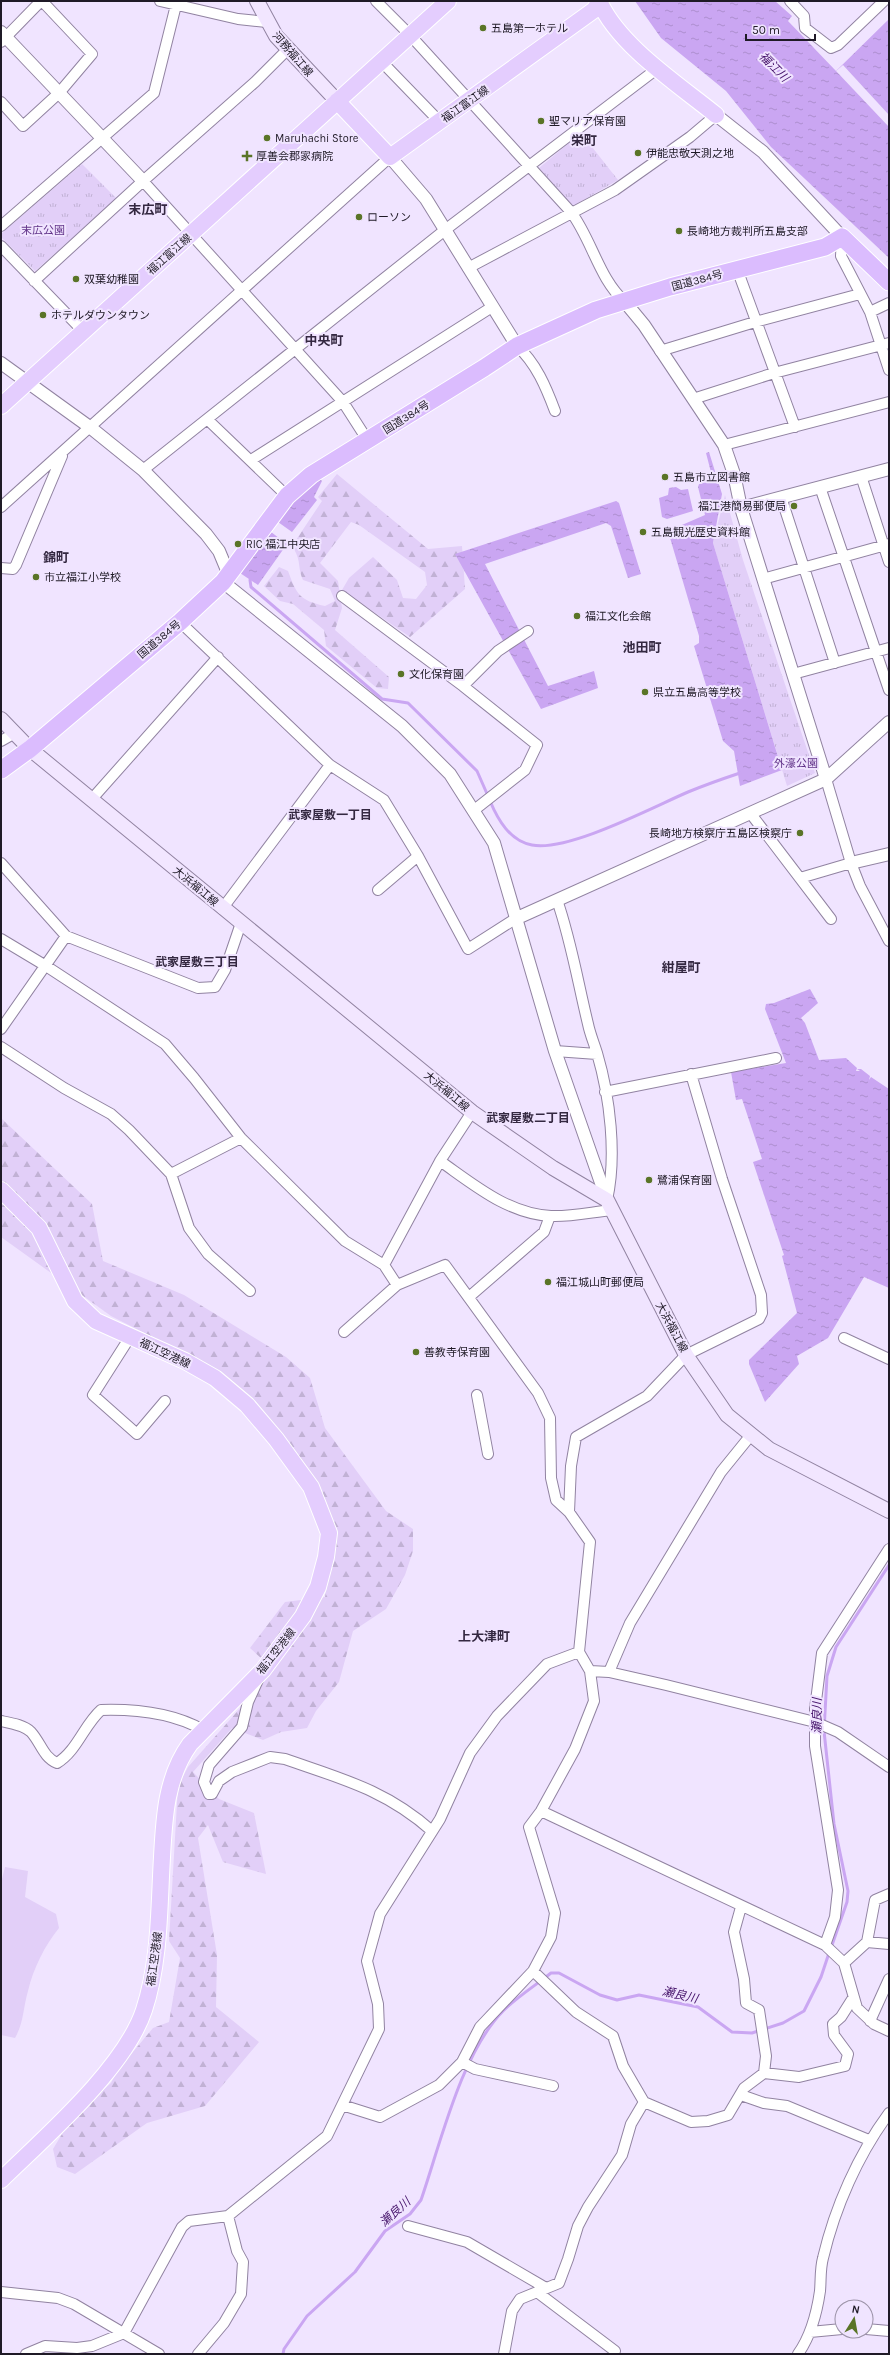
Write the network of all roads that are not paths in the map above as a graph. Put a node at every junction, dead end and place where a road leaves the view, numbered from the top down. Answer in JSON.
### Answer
{"nodes":[{"id":1,"x":41,"y":1,"type":"edge"},
{"id":2,"x":160,"y":1,"type":"edge"},
{"id":3,"x":257,"y":1,"type":"edge"},
{"id":4,"x":376,"y":1,"type":"edge"},
{"id":5,"x":448,"y":1,"type":"edge"},
{"id":6,"x":884,"y":1,"type":"edge"},
{"id":7,"x":599,"y":2,"type":"edge"},
{"id":8,"x":795,"y":3,"type":"edge"},
{"id":9,"x":176,"y":5,"type":"junction"},
{"id":10,"x":267,"y":22,"type":"junction"},
{"id":11,"x":410,"y":35,"type":"junction"},
{"id":12,"x":3,"y":37,"type":"edge"},
{"id":13,"x":288,"y":50,"type":"junction"},
{"id":14,"x":381,"y":62,"type":"junction"},
{"id":15,"x":658,"y":68,"type":"junction"},
{"id":16,"x":59,"y":93,"type":"junction"},
{"id":17,"x":470,"y":101,"type":"junction"},
{"id":18,"x":1,"y":102,"type":"edge"},
{"id":19,"x":337,"y":102,"type":"junction"},
{"id":20,"x":716,"y":115,"type":"junction"},
{"id":21,"x":440,"y":122,"type":"junction"},
{"id":22,"x":103,"y":139,"type":"junction"},
{"id":23,"x":390,"y":157,"type":"junction"},
{"id":24,"x":530,"y":167,"type":"junction"},
{"id":25,"x":143,"y":181,"type":"junction"},
{"id":26,"x":571,"y":212,"type":"junction"},
{"id":27,"x":1,"y":226,"type":"edge"},
{"id":28,"x":445,"y":230,"type":"junction"},
{"id":29,"x":192,"y":233,"type":"junction"},
{"id":30,"x":842,"y":237,"type":"junction"},
{"id":31,"x":1,"y":246,"type":"edge"},
{"id":32,"x":468,"y":268,"type":"junction"},
{"id":33,"x":737,"y":269,"type":"junction"},
{"id":34,"x":34,"y":281,"type":"junction"},
{"id":35,"x":889,"y":282,"type":"edge"},
{"id":36,"x":244,"y":291,"type":"junction"},
{"id":37,"x":860,"y":294,"type":"junction"},
{"id":38,"x":625,"y":302,"type":"junction"},
{"id":39,"x":889,"y":303,"type":"edge"},
{"id":40,"x":492,"y":307,"type":"junction"},
{"id":41,"x":870,"y":312,"type":"junction"},
{"id":42,"x":755,"y":322,"type":"junction"},
{"id":43,"x":83,"y":331,"type":"junction"},
{"id":44,"x":885,"y":344,"type":"edge"},
{"id":45,"x":516,"y":346,"type":"junction"},
{"id":46,"x":296,"y":350,"type":"junction"},
{"id":47,"x":660,"y":351,"type":"junction"},
{"id":48,"x":1,"y":363,"type":"edge"},
{"id":49,"x":889,"y":370,"type":"edge"},
{"id":50,"x":774,"y":373,"type":"junction"},
{"id":51,"x":27,"y":382,"type":"junction"},
{"id":52,"x":693,"y":399,"type":"junction"},
{"id":53,"x":343,"y":402,"type":"junction"},
{"id":54,"x":889,"y":402,"type":"edge"},
{"id":55,"x":1,"y":406,"type":"edge"},
{"id":56,"x":555,"y":411,"type":"dead end"},
{"id":57,"x":208,"y":420,"type":"junction"},
{"id":58,"x":795,"y":427,"type":"junction"},
{"id":59,"x":91,"y":428,"type":"junction"},
{"id":60,"x":368,"y":441,"type":"junction"},
{"id":61,"x":724,"y":445,"type":"junction"},
{"id":62,"x":64,"y":452,"type":"junction"},
{"id":63,"x":251,"y":460,"type":"junction"},
{"id":64,"x":889,"y":469,"type":"edge"},
{"id":65,"x":143,"y":470,"type":"junction"},
{"id":66,"x":861,"y":476,"type":"junction"},
{"id":67,"x":820,"y":487,"type":"junction"},
{"id":68,"x":287,"y":496,"type":"junction"},
{"id":69,"x":781,"y":498,"type":"junction"},
{"id":70,"x":1,"y":507,"type":"edge"},
{"id":71,"x":741,"y":508,"type":"junction"},
{"id":72,"x":886,"y":545,"type":"edge"},
{"id":73,"x":844,"y":556,"type":"junction"},
{"id":74,"x":889,"y":562,"type":"edge"},
{"id":75,"x":1,"y":568,"type":"edge"},
{"id":76,"x":803,"y":568,"type":"junction"},
{"id":77,"x":226,"y":579,"type":"junction"},
{"id":78,"x":763,"y":579,"type":"junction"},
{"id":79,"x":342,"y":596,"type":"dead end"},
{"id":80,"x":180,"y":622,"type":"junction"},
{"id":81,"x":528,"y":631,"type":"dead end"},
{"id":82,"x":889,"y":648,"type":"edge"},
{"id":83,"x":876,"y":652,"type":"junction"},
{"id":84,"x":218,"y":657,"type":"junction"},
{"id":85,"x":835,"y":663,"type":"junction"},
{"id":86,"x":793,"y":674,"type":"junction"},
{"id":87,"x":463,"y":686,"type":"junction"},
{"id":88,"x":889,"y":690,"type":"edge"},
{"id":89,"x":1,"y":719,"type":"edge"},
{"id":90,"x":889,"y":722,"type":"edge"},
{"id":91,"x":15,"y":733,"type":"junction"},
{"id":92,"x":1,"y":742,"type":"edge"},
{"id":93,"x":30,"y":749,"type":"junction"},
{"id":94,"x":330,"y":765,"type":"junction"},
{"id":95,"x":1,"y":770,"type":"edge"},
{"id":96,"x":826,"y":779,"type":"junction"},
{"id":97,"x":91,"y":800,"type":"junction"},
{"id":98,"x":473,"y":811,"type":"junction"},
{"id":99,"x":751,"y":814,"type":"junction"},
{"id":100,"x":889,"y":854,"type":"edge"},
{"id":101,"x":418,"y":856,"type":"junction"},
{"id":102,"x":1,"y":863,"type":"edge"},
{"id":103,"x":851,"y":863,"type":"junction"},
{"id":104,"x":800,"y":878,"type":"junction"},
{"id":105,"x":378,"y":890,"type":"dead end"},
{"id":106,"x":557,"y":900,"type":"junction"},
{"id":107,"x":222,"y":909,"type":"junction"},
{"id":108,"x":515,"y":919,"type":"junction"},
{"id":109,"x":831,"y":919,"type":"dead end"},
{"id":110,"x":240,"y":923,"type":"junction"},
{"id":111,"x":66,"y":936,"type":"junction"},
{"id":112,"x":1,"y":939,"type":"edge"},
{"id":113,"x":889,"y":940,"type":"edge"},
{"id":114,"x":46,"y":966,"type":"junction"},
{"id":115,"x":1,"y":1029,"type":"edge"},
{"id":116,"x":1,"y":1047,"type":"edge"},
{"id":117,"x":555,"y":1051,"type":"junction"},
{"id":118,"x":597,"y":1054,"type":"junction"},
{"id":119,"x":776,"y":1058,"type":"dead end"},
{"id":120,"x":691,"y":1074,"type":"junction"},
{"id":121,"x":605,"y":1092,"type":"junction"},
{"id":122,"x":472,"y":1112,"type":"junction"},
{"id":123,"x":241,"y":1138,"type":"junction"},
{"id":124,"x":440,"y":1161,"type":"junction"},
{"id":125,"x":171,"y":1174,"type":"junction"},
{"id":126,"x":1,"y":1190,"type":"edge"},
{"id":127,"x":609,"y":1205,"type":"junction"},
{"id":128,"x":550,"y":1216,"type":"junction"},
{"id":129,"x":384,"y":1265,"type":"junction"},
{"id":130,"x":397,"y":1285,"type":"junction"},
{"id":131,"x":250,"y":1291,"type":"dead end"},
{"id":132,"x":469,"y":1297,"type":"junction"},
{"id":133,"x":344,"y":1332,"type":"dead end"},
{"id":134,"x":130,"y":1337,"type":"junction"},
{"id":135,"x":844,"y":1338,"type":"dead end"},
{"id":136,"x":686,"y":1355,"type":"junction"},
{"id":137,"x":889,"y":1359,"type":"edge"},
{"id":138,"x":477,"y":1395,"type":"dead end"},
{"id":139,"x":165,"y":1401,"type":"dead end"},
{"id":140,"x":751,"y":1435,"type":"junction"},
{"id":141,"x":488,"y":1454,"type":"dead end"},
{"id":142,"x":889,"y":1511,"type":"edge"},
{"id":143,"x":569,"y":1512,"type":"junction"},
{"id":144,"x":889,"y":1550,"type":"edge"},
{"id":145,"x":579,"y":1652,"type":"junction"},
{"id":146,"x":263,"y":1670,"type":"junction"},
{"id":147,"x":590,"y":1671,"type":"junction"},
{"id":148,"x":609,"y":1672,"type":"junction"},
{"id":149,"x":1,"y":1721,"type":"edge"},
{"id":150,"x":815,"y":1722,"type":"junction"},
{"id":151,"x":203,"y":1730,"type":"junction"},
{"id":152,"x":889,"y":1767,"type":"edge"},
{"id":153,"x":541,"y":1811,"type":"junction"},
{"id":154,"x":432,"y":1831,"type":"junction"},
{"id":155,"x":889,"y":1894,"type":"edge"},
{"id":156,"x":741,"y":1907,"type":"junction"},
{"id":157,"x":867,"y":1942,"type":"junction"},
{"id":158,"x":889,"y":1944,"type":"edge"},
{"id":159,"x":824,"y":1945,"type":"junction"},
{"id":160,"x":844,"y":1963,"type":"junction"},
{"id":161,"x":533,"y":1971,"type":"junction"},
{"id":162,"x":889,"y":1979,"type":"edge"},
{"id":163,"x":853,"y":1998,"type":"junction"},
{"id":164,"x":870,"y":2021,"type":"junction"},
{"id":165,"x":889,"y":2031,"type":"edge"},
{"id":166,"x":462,"y":2062,"type":"junction"},
{"id":167,"x":764,"y":2073,"type":"junction"},
{"id":168,"x":553,"y":2086,"type":"dead end"},
{"id":169,"x":741,"y":2095,"type":"junction"},
{"id":170,"x":644,"y":2102,"type":"junction"},
{"id":171,"x":342,"y":2106,"type":"junction"},
{"id":172,"x":889,"y":2112,"type":"edge"},
{"id":173,"x":869,"y":2140,"type":"junction"},
{"id":174,"x":1,"y":2180,"type":"edge"},
{"id":175,"x":228,"y":2216,"type":"junction"},
{"id":176,"x":408,"y":2226,"type":"dead end"},
{"id":177,"x":541,"y":2290,"type":"junction"},
{"id":178,"x":1,"y":2292,"type":"edge"},
{"id":179,"x":834,"y":2330,"type":"edge"},
{"id":180,"x":874,"y":2330,"type":"edge"},
{"id":181,"x":889,"y":2331,"type":"edge"},
{"id":182,"x":810,"y":2332,"type":"junction"},
{"id":183,"x":124,"y":2333,"type":"junction"},
{"id":184,"x":615,"y":2351,"type":"dead end"},
{"id":185,"x":26,"y":2354,"type":"edge"},
{"id":186,"x":159,"y":2354,"type":"edge"},
{"id":187,"x":198,"y":2354,"type":"edge"},
{"id":188,"x":504,"y":2354,"type":"edge"},
{"id":189,"x":799,"y":2354,"type":"edge"}],
"edges":[{"from":1,"to":12,"type":"street"},
{"from":1,"to":16,"type":"street"},
{"from":2,"to":9,"type":"street"},
{"from":3,"to":10,"type":"main road","name":"河務福江線"},
{"from":4,"to":11,"type":"street"},
{"from":5,"to":11,"type":"main road","name":"福江富江線"},
{"from":6,"to":8,"type":"street"},
{"from":7,"to":15,"type":"main road","name":"福江富江線"},
{"from":7,"to":17,"type":"main road","name":"福江富江線"},
{"from":9,"to":10,"type":"street"},
{"from":9,"to":22,"type":"street"},
{"from":10,"to":13,"type":"main road","name":"河務福江線"},
{"from":11,"to":14,"type":"main road","name":"福江富江線"},
{"from":11,"to":17,"type":"street"},
{"from":12,"to":16,"type":"street"},
{"from":13,"to":19,"type":"main road","name":"河務福江線"},
{"from":13,"to":25,"type":"street"},
{"from":14,"to":19,"type":"main road","name":"福江富江線"},
{"from":14,"to":21,"type":"street"},
{"from":15,"to":20,"type":"main road","name":"福江富江線"},
{"from":15,"to":24,"type":"street"},
{"from":16,"to":18,"type":"street"},
{"from":16,"to":22,"type":"street"},
{"from":17,"to":21,"type":"main road","name":"福江富江線"},
{"from":17,"to":24,"type":"street"},
{"from":19,"to":23,"type":"main road"},
{"from":19,"to":29,"type":"main road","name":"福江富江線"},
{"from":20,"to":26,"type":"street"},
{"from":20,"to":30,"type":"street"},
{"from":21,"to":23,"type":"main road","name":"福江富江線"},
{"from":22,"to":25,"type":"street"},
{"from":22,"to":27,"type":"street"},
{"from":23,"to":28,"type":"street"},
{"from":23,"to":36,"type":"street"},
{"from":24,"to":26,"type":"street"},
{"from":24,"to":28,"type":"street"},
{"from":25,"to":29,"type":"street"},
{"from":25,"to":34,"type":"street"},
{"from":26,"to":32,"type":"street"},
{"from":26,"to":38,"type":"street"},
{"from":28,"to":32,"type":"street"},
{"from":28,"to":46,"type":"street"},
{"from":29,"to":36,"type":"street"},
{"from":29,"to":43,"type":"main road","name":"福江富江線"},
{"from":30,"to":33,"type":"highway","name":"国道384号"},
{"from":30,"to":35,"type":"highway"},
{"from":30,"to":37,"type":"street"},
{"from":31,"to":34,"type":"street"},
{"from":32,"to":40,"type":"street"},
{"from":33,"to":38,"type":"highway","name":"国道384号"},
{"from":33,"to":42,"type":"street"},
{"from":34,"to":43,"type":"street"},
{"from":36,"to":46,"type":"street"},
{"from":36,"to":59,"type":"street"},
{"from":37,"to":41,"type":"street"},
{"from":37,"to":42,"type":"street"},
{"from":38,"to":45,"type":"highway","name":"国道384号"},
{"from":38,"to":47,"type":"street"},
{"from":39,"to":41,"type":"street"},
{"from":40,"to":45,"type":"street"},
{"from":40,"to":53,"type":"street"},
{"from":41,"to":44,"type":"street"},
{"from":42,"to":47,"type":"street"},
{"from":42,"to":50,"type":"street"},
{"from":43,"to":51,"type":"main road","name":"福江富江線"},
{"from":44,"to":49,"type":"street"},
{"from":44,"to":50,"type":"street"},
{"from":45,"to":56,"type":"street"},
{"from":45,"to":60,"type":"highway","name":"国道384号"},
{"from":46,"to":53,"type":"street"},
{"from":46,"to":57,"type":"street"},
{"from":47,"to":52,"type":"street"},
{"from":48,"to":51,"type":"street"},
{"from":50,"to":52,"type":"street"},
{"from":50,"to":58,"type":"street"},
{"from":51,"to":55,"type":"main road","name":"福江富江線"},
{"from":51,"to":59,"type":"street"},
{"from":52,"to":61,"type":"street"},
{"from":53,"to":60,"type":"street"},
{"from":53,"to":63,"type":"street"},
{"from":54,"to":58,"type":"street"},
{"from":57,"to":63,"type":"street"},
{"from":57,"to":65,"type":"street"},
{"from":58,"to":61,"type":"street"},
{"from":59,"to":62,"type":"street"},
{"from":59,"to":65,"type":"street"},
{"from":60,"to":68,"type":"highway","name":"国道384号"},
{"from":61,"to":71,"type":"street"},
{"from":62,"to":70,"type":"street"},
{"from":62,"to":75,"type":"street"},
{"from":63,"to":68,"type":"street"},
{"from":64,"to":66,"type":"street"},
{"from":65,"to":77,"type":"street"},
{"from":66,"to":67,"type":"street"},
{"from":66,"to":72,"type":"street"},
{"from":67,"to":69,"type":"street"},
{"from":67,"to":73,"type":"street"},
{"from":68,"to":77,"type":"highway","name":"国道384号"},
{"from":69,"to":71,"type":"street"},
{"from":69,"to":76,"type":"street"},
{"from":71,"to":78,"type":"street"},
{"from":72,"to":73,"type":"street"},
{"from":72,"to":74,"type":"street"},
{"from":73,"to":76,"type":"street"},
{"from":73,"to":83,"type":"street"},
{"from":76,"to":78,"type":"street"},
{"from":76,"to":85,"type":"street"},
{"from":77,"to":80,"type":"highway","name":"国道384号"},
{"from":77,"to":98,"type":"street"},
{"from":78,"to":86,"type":"street"},
{"from":79,"to":87,"type":"street"},
{"from":80,"to":84,"type":"street"},
{"from":80,"to":93,"type":"highway","name":"国道384号"},
{"from":81,"to":87,"type":"street"},
{"from":82,"to":83,"type":"street"},
{"from":83,"to":85,"type":"street"},
{"from":83,"to":88,"type":"street"},
{"from":84,"to":94,"type":"street"},
{"from":84,"to":97,"type":"street"},
{"from":85,"to":86,"type":"street"},
{"from":86,"to":96,"type":"street"},
{"from":87,"to":98,"type":"street"},
{"from":89,"to":91,"type":"main road","name":"大浜福江線"},
{"from":90,"to":96,"type":"street"},
{"from":91,"to":92,"type":"street"},
{"from":91,"to":93,"type":"main road","name":"大浜福江線"},
{"from":93,"to":95,"type":"highway","name":"国道384号"},
{"from":93,"to":97,"type":"main road","name":"大浜福江線"},
{"from":94,"to":101,"type":"street"},
{"from":94,"to":107,"type":"street"},
{"from":96,"to":99,"type":"street"},
{"from":96,"to":103,"type":"street"},
{"from":97,"to":107,"type":"main road","name":"大浜福江線"},
{"from":98,"to":108,"type":"street"},
{"from":99,"to":104,"type":"street"},
{"from":99,"to":106,"type":"street"},
{"from":100,"to":103,"type":"street"},
{"from":101,"to":105,"type":"street"},
{"from":101,"to":108,"type":"street"},
{"from":102,"to":111,"type":"street"},
{"from":103,"to":104,"type":"street"},
{"from":103,"to":113,"type":"street"},
{"from":104,"to":109,"type":"street"},
{"from":106,"to":108,"type":"street"},
{"from":106,"to":118,"type":"street"},
{"from":107,"to":110,"type":"main road","name":"大浜福江線"},
{"from":108,"to":117,"type":"street"},
{"from":110,"to":111,"type":"street"},
{"from":110,"to":122,"type":"main road","name":"大浜福江線"},
{"from":111,"to":114,"type":"street"},
{"from":112,"to":114,"type":"street"},
{"from":114,"to":115,"type":"street"},
{"from":114,"to":123,"type":"street"},
{"from":116,"to":125,"type":"street"},
{"from":117,"to":118,"type":"street"},
{"from":117,"to":127,"type":"street"},
{"from":118,"to":121,"type":"street"},
{"from":119,"to":120,"type":"street"},
{"from":120,"to":121,"type":"street"},
{"from":120,"to":136,"type":"street"},
{"from":121,"to":127,"type":"street"},
{"from":122,"to":124,"type":"street"},
{"from":122,"to":127,"type":"main road","name":"大浜福江線"},
{"from":123,"to":125,"type":"street"},
{"from":123,"to":129,"type":"street"},
{"from":124,"to":128,"type":"street"},
{"from":124,"to":129,"type":"street"},
{"from":125,"to":131,"type":"street"},
{"from":126,"to":134,"type":"main road","name":"福江空港線"},
{"from":127,"to":128,"type":"street"},
{"from":127,"to":136,"type":"main road","name":"大浜福江線"},
{"from":128,"to":132,"type":"street"},
{"from":129,"to":130,"type":"street"},
{"from":130,"to":132,"type":"street"},
{"from":130,"to":133,"type":"street"},
{"from":132,"to":143,"type":"street"},
{"from":134,"to":139,"type":"street"},
{"from":134,"to":146,"type":"main road","name":"福江空港線"},
{"from":135,"to":137,"type":"street"},
{"from":136,"to":140,"type":"main road","name":"大浜福江線"},
{"from":136,"to":143,"type":"street"},
{"from":138,"to":141,"type":"street"},
{"from":140,"to":142,"type":"main road","name":"大浜福江線"},
{"from":140,"to":148,"type":"street"},
{"from":143,"to":145,"type":"street"},
{"from":144,"to":150,"type":"street"},
{"from":145,"to":147,"type":"street"},
{"from":145,"to":154,"type":"street"},
{"from":146,"to":151,"type":"main road","name":"福江空港線"},
{"from":146,"to":154,"type":"street"},
{"from":147,"to":148,"type":"street"},
{"from":147,"to":153,"type":"street"},
{"from":148,"to":150,"type":"street"},
{"from":149,"to":151,"type":"street"},
{"from":150,"to":152,"type":"street"},
{"from":150,"to":159,"type":"street"},
{"from":151,"to":174,"type":"main road","name":"福江空港線"},
{"from":153,"to":156,"type":"street"},
{"from":153,"to":161,"type":"street"},
{"from":154,"to":171,"type":"street"},
{"from":155,"to":157,"type":"street"},
{"from":156,"to":159,"type":"street"},
{"from":156,"to":167,"type":"street"},
{"from":157,"to":158,"type":"street"},
{"from":157,"to":160,"type":"street"},
{"from":159,"to":160,"type":"street"},
{"from":160,"to":163,"type":"street"},
{"from":161,"to":166,"type":"street"},
{"from":161,"to":170,"type":"street"},
{"from":162,"to":164,"type":"street"},
{"from":163,"to":164,"type":"street"},
{"from":163,"to":167,"type":"street"},
{"from":164,"to":165,"type":"street"},
{"from":166,"to":168,"type":"street"},
{"from":166,"to":171,"type":"street"},
{"from":167,"to":169,"type":"street"},
{"from":169,"to":170,"type":"street"},
{"from":169,"to":173,"type":"street"},
{"from":170,"to":177,"type":"street"},
{"from":171,"to":175,"type":"street"},
{"from":172,"to":173,"type":"street"},
{"from":173,"to":182,"type":"street"},
{"from":175,"to":183,"type":"street"},
{"from":175,"to":187,"type":"street"},
{"from":176,"to":177,"type":"street"},
{"from":177,"to":184,"type":"street"},
{"from":177,"to":188,"type":"street"},
{"from":178,"to":183,"type":"street"},
{"from":179,"to":182,"type":"street"},
{"from":180,"to":181,"type":"street"},
{"from":182,"to":189,"type":"street"},
{"from":183,"to":185,"type":"street"},
{"from":183,"to":186,"type":"street"}]}
